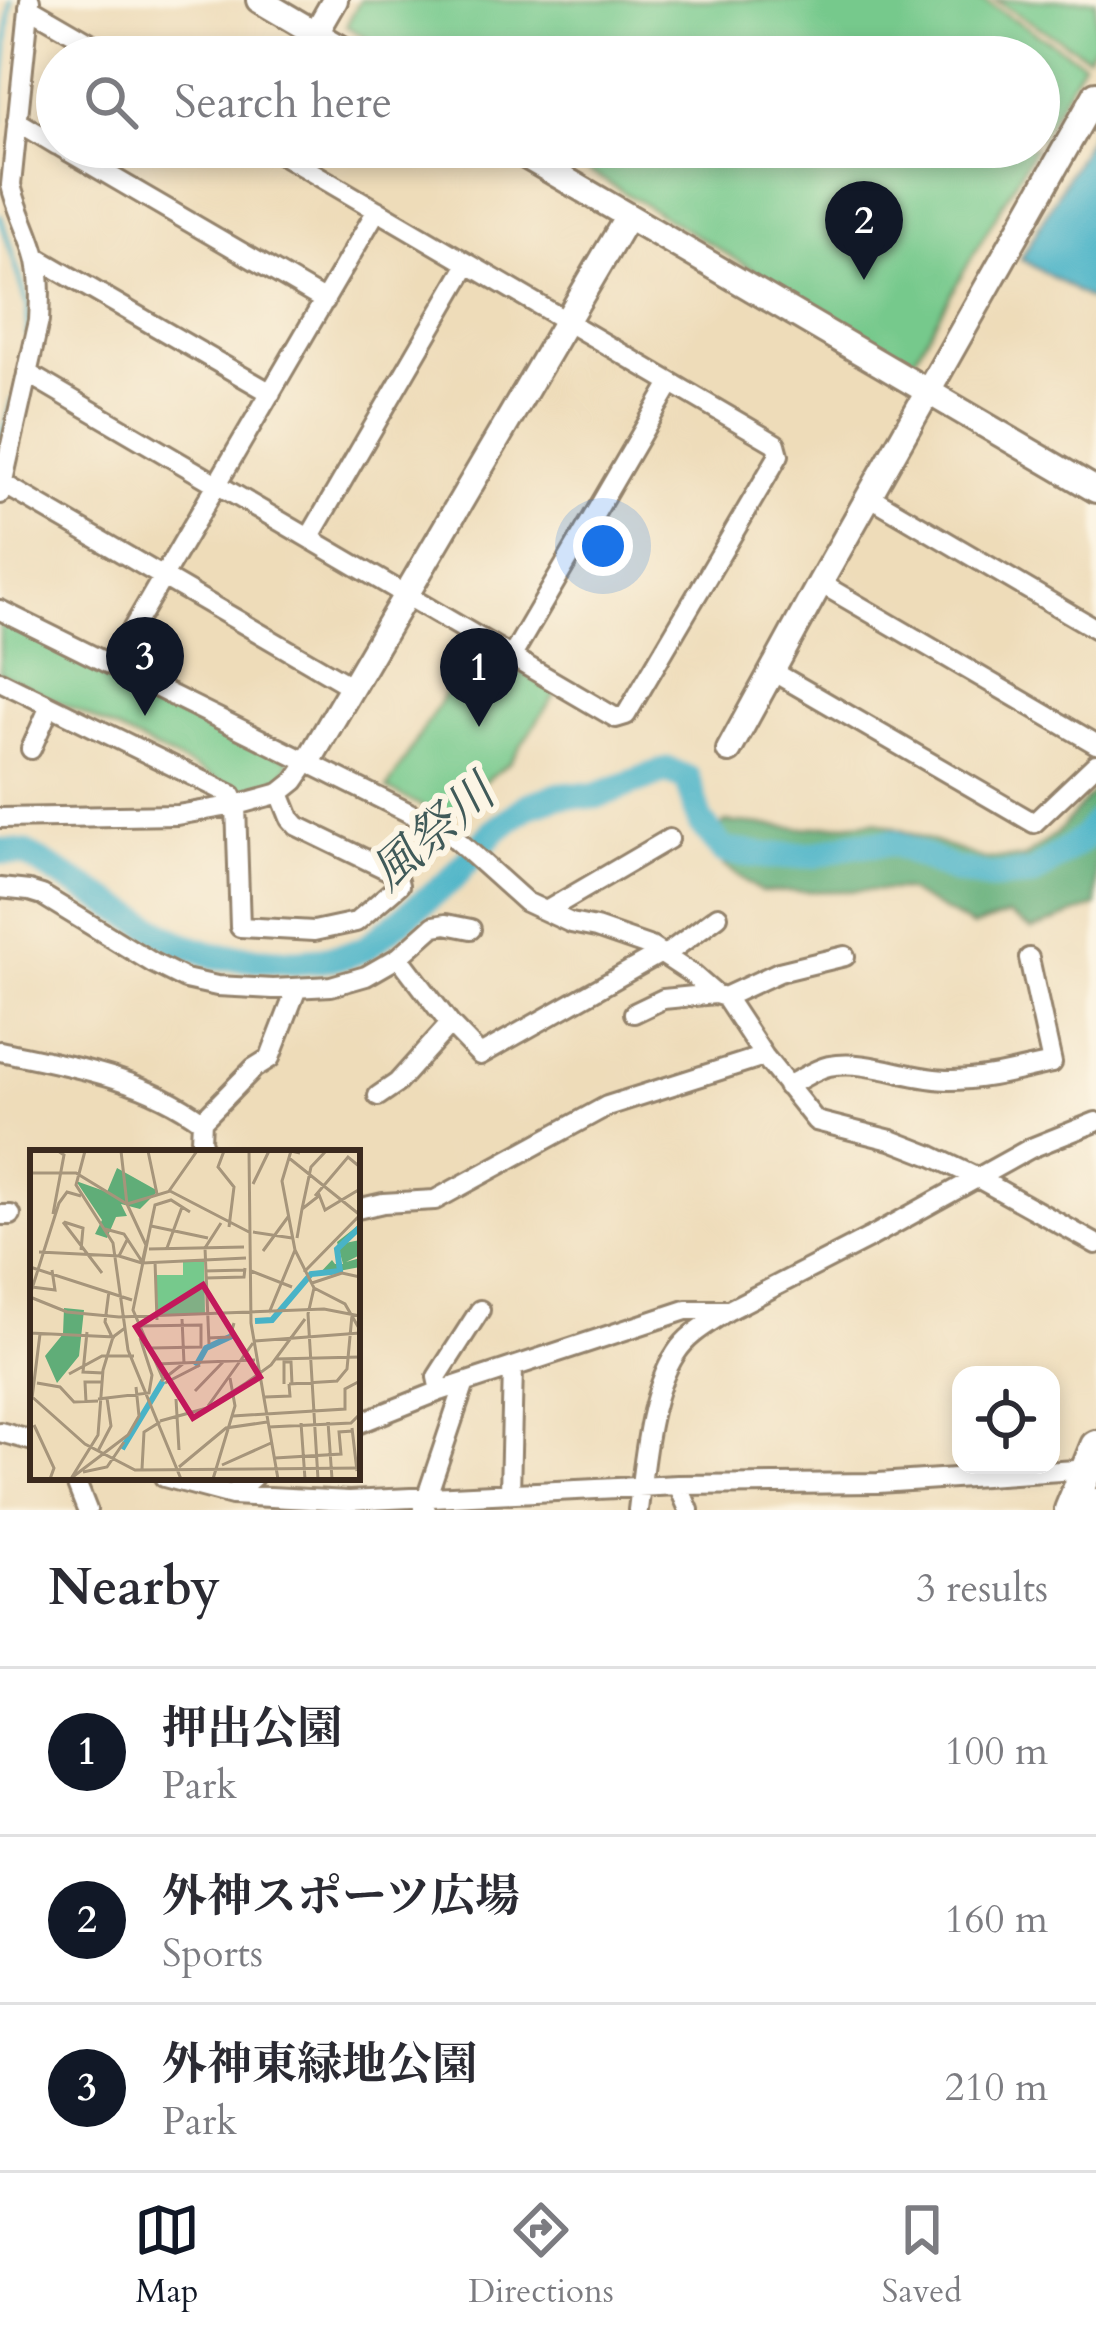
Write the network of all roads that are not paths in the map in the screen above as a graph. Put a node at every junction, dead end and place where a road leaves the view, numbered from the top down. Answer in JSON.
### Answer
{"nodes":[{"id":1,"x":259,"y":0,"type":"edge"},
{"id":2,"x":335,"y":0,"type":"edge"},
{"id":3,"x":29,"y":3,"type":"edge"},
{"id":4,"x":316,"y":34,"type":"junction"},
{"id":5,"x":82,"y":36,"type":"edge"},
{"id":6,"x":319,"y":36,"type":"edge"},
{"id":7,"x":10,"y":81,"type":"edge"},
{"id":8,"x":1096,"y":94,"type":"edge"},
{"id":9,"x":17,"y":121,"type":"junction"},
{"id":10,"x":36,"y":132,"type":"edge"},
{"id":11,"x":1060,"y":157,"type":"edge"},
{"id":12,"x":97,"y":168,"type":"edge"},
{"id":13,"x":304,"y":168,"type":"edge"},
{"id":14,"x":545,"y":168,"type":"edge"},
{"id":15,"x":1054,"y":168,"type":"edge"},
{"id":16,"x":376,"y":211,"type":"junction"},
{"id":17,"x":628,"y":216,"type":"junction"},
{"id":18,"x":36,"y":257,"type":"junction"},
{"id":19,"x":468,"y":264,"type":"junction"},
{"id":20,"x":325,"y":302,"type":"junction"},
{"id":21,"x":566,"y":321,"type":"junction"},
{"id":22,"x":28,"y":373,"type":"junction"},
{"id":23,"x":671,"y":383,"type":"junction"},
{"id":24,"x":927,"y":391,"type":"junction"},
{"id":25,"x":271,"y":393,"type":"junction"},
{"id":26,"x":217,"y":484,"type":"junction"},
{"id":27,"x":1,"y":488,"type":"edge"},
{"id":28,"x":1096,"y":490,"type":"edge"},
{"id":29,"x":869,"y":496,"type":"junction"},
{"id":30,"x":309,"y":538,"type":"junction"},
{"id":31,"x":164,"y":577,"type":"junction"},
{"id":32,"x":820,"y":583,"type":"junction"},
{"id":33,"x":406,"y":595,"type":"junction"},
{"id":34,"x":0,"y":610,"type":"edge"},
{"id":35,"x":1096,"y":629,"type":"edge"},
{"id":36,"x":512,"y":656,"type":"junction"},
{"id":37,"x":112,"y":664,"type":"junction"},
{"id":38,"x":772,"y":671,"type":"junction"},
{"id":39,"x":0,"y":681,"type":"edge"},
{"id":40,"x":352,"y":687,"type":"junction"},
{"id":41,"x":50,"y":706,"type":"junction"},
{"id":42,"x":1096,"y":744,"type":"edge"},
{"id":43,"x":31,"y":748,"type":"dead end"},
{"id":44,"x":729,"y":750,"type":"dead end"},
{"id":45,"x":308,"y":762,"type":"junction"},
{"id":46,"x":1096,"y":764,"type":"edge"},
{"id":47,"x":280,"y":793,"type":"junction"},
{"id":48,"x":236,"y":805,"type":"junction"},
{"id":49,"x":0,"y":818,"type":"edge"},
{"id":50,"x":669,"y":839,"type":"dead end"},
{"id":51,"x":0,"y":888,"type":"edge"},
{"id":52,"x":546,"y":911,"type":"junction"},
{"id":53,"x":718,"y":916,"type":"dead end"},
{"id":54,"x":471,"y":929,"type":"dead end"},
{"id":55,"x":663,"y":954,"type":"junction"},
{"id":56,"x":845,"y":956,"type":"dead end"},
{"id":57,"x":399,"y":957,"type":"junction"},
{"id":58,"x":1029,"y":958,"type":"dead end"},
{"id":59,"x":297,"y":988,"type":"junction"},
{"id":60,"x":720,"y":995,"type":"junction"},
{"id":61,"x":634,"y":1013,"type":"dead end"},
{"id":62,"x":450,"y":1024,"type":"junction"},
{"id":63,"x":0,"y":1051,"type":"edge"},
{"id":64,"x":764,"y":1056,"type":"junction"},
{"id":65,"x":787,"y":1087,"type":"junction"},
{"id":66,"x":377,"y":1096,"type":"dead end"},
{"id":67,"x":202,"y":1121,"type":"junction"},
{"id":68,"x":1096,"y":1121,"type":"edge"},
{"id":69,"x":204,"y":1150,"type":"edge"},
{"id":70,"x":976,"y":1177,"type":"junction"},
{"id":71,"x":360,"y":1208,"type":"edge"},
{"id":72,"x":1096,"y":1244,"type":"edge"},
{"id":73,"x":480,"y":1310,"type":"dead end"},
{"id":74,"x":729,"y":1310,"type":"junction"},
{"id":75,"x":513,"y":1367,"type":"junction"},
{"id":76,"x":465,"y":1383,"type":"junction"},
{"id":77,"x":440,"y":1391,"type":"junction"},
{"id":78,"x":360,"y":1423,"type":"edge"},
{"id":79,"x":0,"y":1432,"type":"edge"},
{"id":80,"x":30,"y":1441,"type":"edge"},
{"id":81,"x":1093,"y":1461,"type":"edge"},
{"id":82,"x":75,"y":1480,"type":"edge"},
{"id":83,"x":175,"y":1480,"type":"edge"},
{"id":84,"x":250,"y":1480,"type":"edge"},
{"id":85,"x":679,"y":1485,"type":"junction"},
{"id":86,"x":641,"y":1487,"type":"junction"},
{"id":87,"x":510,"y":1493,"type":"junction"},
{"id":88,"x":232,"y":1495,"type":"junction"},
{"id":89,"x":427,"y":1503,"type":"edge"},
{"id":90,"x":87,"y":1510,"type":"edge"},
{"id":91,"x":638,"y":1510,"type":"edge"},
{"id":92,"x":689,"y":1510,"type":"edge"},
{"id":93,"x":1070,"y":1510,"type":"edge"}],
"edges":[{"from":1,"to":4,"type":"street"},
{"from":2,"to":4,"type":"street"},
{"from":3,"to":5,"type":"street"},
{"from":3,"to":7,"type":"street"},
{"from":4,"to":6,"type":"street"},
{"from":7,"to":9,"type":"street"},
{"from":8,"to":11,"type":"street"},
{"from":9,"to":10,"type":"street"},
{"from":9,"to":18,"type":"street"},
{"from":12,"to":20,"type":"street"},
{"from":13,"to":16,"type":"street"},
{"from":14,"to":17,"type":"street"},
{"from":15,"to":24,"type":"street"},
{"from":16,"to":19,"type":"street"},
{"from":16,"to":20,"type":"street"},
{"from":17,"to":21,"type":"street"},
{"from":17,"to":24,"type":"street"},
{"from":18,"to":22,"type":"street"},
{"from":18,"to":25,"type":"street"},
{"from":19,"to":21,"type":"street"},
{"from":19,"to":30,"type":"street"},
{"from":20,"to":25,"type":"street"},
{"from":21,"to":23,"type":"street"},
{"from":21,"to":33,"type":"street"},
{"from":22,"to":26,"type":"street"},
{"from":22,"to":27,"type":"street"},
{"from":23,"to":36,"type":"street"},
{"from":23,"to":36,"type":"street"},
{"from":24,"to":28,"type":"street"},
{"from":24,"to":29,"type":"street"},
{"from":25,"to":26,"type":"street"},
{"from":26,"to":30,"type":"street"},
{"from":26,"to":31,"type":"street"},
{"from":27,"to":31,"type":"street"},
{"from":29,"to":32,"type":"street"},
{"from":29,"to":35,"type":"street"},
{"from":30,"to":33,"type":"street"},
{"from":31,"to":37,"type":"street"},
{"from":31,"to":40,"type":"street"},
{"from":32,"to":38,"type":"street"},
{"from":32,"to":42,"type":"street"},
{"from":33,"to":36,"type":"street"},
{"from":33,"to":40,"type":"street"},
{"from":34,"to":37,"type":"street"},
{"from":37,"to":45,"type":"street"},
{"from":38,"to":44,"type":"street"},
{"from":38,"to":46,"type":"street"},
{"from":39,"to":41,"type":"street"},
{"from":40,"to":45,"type":"street"},
{"from":41,"to":43,"type":"street"},
{"from":41,"to":48,"type":"street"},
{"from":45,"to":47,"type":"street"},
{"from":45,"to":52,"type":"street"},
{"from":47,"to":48,"type":"street"},
{"from":47,"to":48,"type":"street"},
{"from":48,"to":49,"type":"street"},
{"from":50,"to":52,"type":"street"},
{"from":51,"to":59,"type":"street"},
{"from":52,"to":55,"type":"street"},
{"from":53,"to":55,"type":"street"},
{"from":54,"to":57,"type":"street"},
{"from":55,"to":60,"type":"street"},
{"from":55,"to":62,"type":"street"},
{"from":56,"to":60,"type":"street"},
{"from":57,"to":59,"type":"street"},
{"from":57,"to":62,"type":"street"},
{"from":58,"to":65,"type":"street"},
{"from":59,"to":67,"type":"street"},
{"from":60,"to":61,"type":"street"},
{"from":60,"to":64,"type":"street"},
{"from":62,"to":66,"type":"street"},
{"from":63,"to":67,"type":"street"},
{"from":64,"to":65,"type":"street"},
{"from":64,"to":71,"type":"street"},
{"from":65,"to":70,"type":"street"},
{"from":67,"to":69,"type":"street"},
{"from":68,"to":70,"type":"street"},
{"from":70,"to":72,"type":"street"},
{"from":70,"to":74,"type":"street"},
{"from":73,"to":77,"type":"street"},
{"from":74,"to":75,"type":"street"},
{"from":74,"to":86,"type":"street"},
{"from":75,"to":76,"type":"street"},
{"from":75,"to":87,"type":"street"},
{"from":76,"to":77,"type":"street"},
{"from":76,"to":89,"type":"street"},
{"from":77,"to":78,"type":"street"},
{"from":79,"to":80,"type":"street"},
{"from":81,"to":85,"type":"street"},
{"from":81,"to":93,"type":"highway"},
{"from":82,"to":90,"type":"street"},
{"from":83,"to":88,"type":"street"},
{"from":84,"to":88,"type":"street"},
{"from":85,"to":86,"type":"street"},
{"from":85,"to":92,"type":"street"},
{"from":86,"to":87,"type":"street"},
{"from":86,"to":91,"type":"street"},
{"from":87,"to":89,"type":"street"},
{"from":88,"to":89,"type":"street"}]}
